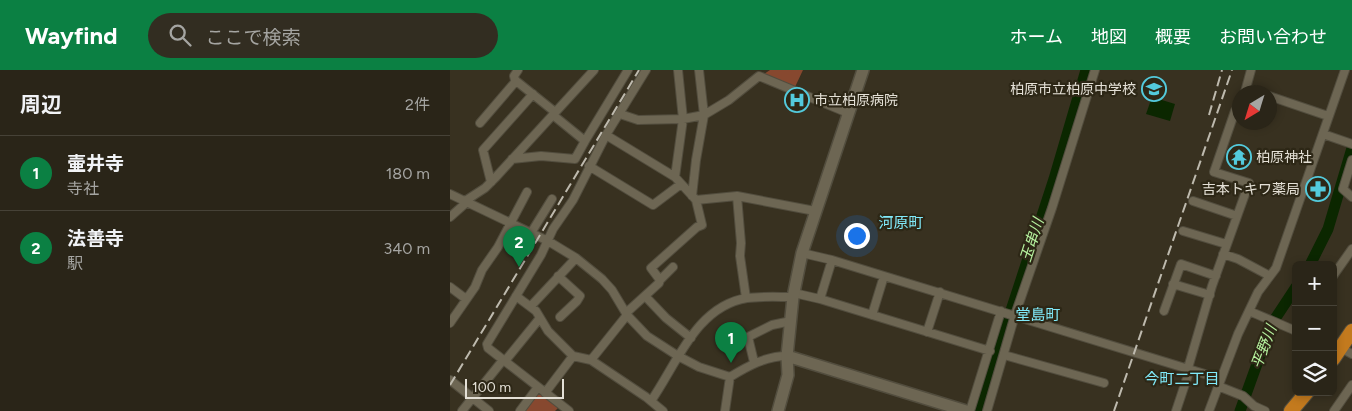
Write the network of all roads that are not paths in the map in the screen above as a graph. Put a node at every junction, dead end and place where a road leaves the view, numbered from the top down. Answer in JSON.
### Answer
{"nodes":[{"id":1,"x":518,"y":70,"type":"edge"},
{"id":2,"x":594,"y":70,"type":"edge"},
{"id":3,"x":628,"y":70,"type":"edge"},
{"id":4,"x":646,"y":70,"type":"edge"},
{"id":5,"x":678,"y":70,"type":"edge"},
{"id":6,"x":699,"y":70,"type":"edge"},
{"id":7,"x":752,"y":70,"type":"edge"},
{"id":8,"x":767,"y":70,"type":"edge"},
{"id":9,"x":1252,"y":70,"type":"edge"},
{"id":10,"x":1345,"y":70,"type":"edge"},
{"id":11,"x":1093,"y":71,"type":"edge"},
{"id":12,"x":860,"y":73,"type":"edge"},
{"id":13,"x":757,"y":78,"type":"junction"},
{"id":14,"x":516,"y":81,"type":"junction"},
{"id":15,"x":1248,"y":85,"type":"edge"},
{"id":16,"x":533,"y":94,"type":"junction"},
{"id":17,"x":1277,"y":98,"type":"edge"},
{"id":18,"x":554,"y":113,"type":"junction"},
{"id":19,"x":848,"y":113,"type":"junction"},
{"id":20,"x":620,"y":114,"type":"junction"},
{"id":21,"x":704,"y":115,"type":"junction"},
{"id":22,"x":1328,"y":116,"type":"junction"},
{"id":23,"x":683,"y":118,"type":"junction"},
{"id":24,"x":1232,"y":120,"type":"edge"},
{"id":25,"x":480,"y":123,"type":"dead end"},
{"id":26,"x":1323,"y":134,"type":"junction"},
{"id":27,"x":606,"y":135,"type":"junction"},
{"id":28,"x":584,"y":141,"type":"junction"},
{"id":29,"x":1351,"y":144,"type":"edge"},
{"id":30,"x":512,"y":159,"type":"junction"},
{"id":31,"x":1352,"y":160,"type":"edge"},
{"id":32,"x":590,"y":166,"type":"junction"},
{"id":33,"x":675,"y":177,"type":"junction"},
{"id":34,"x":491,"y":182,"type":"junction"},
{"id":35,"x":681,"y":184,"type":"junction"},
{"id":36,"x":527,"y":192,"type":"dead end"},
{"id":37,"x":450,"y":194,"type":"edge"},
{"id":38,"x":737,"y":196,"type":"junction"},
{"id":39,"x":1352,"y":197,"type":"edge"},
{"id":40,"x":694,"y":198,"type":"junction"},
{"id":41,"x":552,"y":199,"type":"dead end"},
{"id":42,"x":1193,"y":200,"type":"dead end"},
{"id":43,"x":466,"y":201,"type":"junction"},
{"id":44,"x":815,"y":211,"type":"junction"},
{"id":45,"x":1237,"y":216,"type":"junction"},
{"id":46,"x":450,"y":217,"type":"edge"},
{"id":47,"x":511,"y":223,"type":"junction"},
{"id":48,"x":1183,"y":231,"type":"dead end"},
{"id":49,"x":531,"y":233,"type":"junction"},
{"id":50,"x":548,"y":241,"type":"junction"},
{"id":51,"x":1226,"y":244,"type":"junction"},
{"id":52,"x":1352,"y":249,"type":"edge"},
{"id":53,"x":802,"y":253,"type":"junction"},
{"id":54,"x":1223,"y":254,"type":"junction"},
{"id":55,"x":576,"y":258,"type":"junction"},
{"id":56,"x":832,"y":260,"type":"junction"},
{"id":57,"x":673,"y":267,"type":"dead end"},
{"id":58,"x":1337,"y":270,"type":"edge"},
{"id":59,"x":558,"y":276,"type":"junction"},
{"id":60,"x":884,"y":276,"type":"junction"},
{"id":61,"x":1216,"y":276,"type":"junction"},
{"id":62,"x":1270,"y":276,"type":"junction"},
{"id":63,"x":660,"y":280,"type":"junction"},
{"id":64,"x":1173,"y":284,"type":"junction"},
{"id":65,"x":450,"y":287,"type":"edge"},
{"id":66,"x":940,"y":292,"type":"junction"},
{"id":67,"x":793,"y":295,"type":"junction"},
{"id":68,"x":1210,"y":295,"type":"junction"},
{"id":69,"x":516,"y":296,"type":"junction"},
{"id":70,"x":645,"y":296,"type":"junction"},
{"id":71,"x":746,"y":298,"type":"junction"},
{"id":72,"x":466,"y":299,"type":"junction"},
{"id":73,"x":820,"y":299,"type":"junction"},
{"id":74,"x":531,"y":306,"type":"junction"},
{"id":75,"x":1164,"y":311,"type":"dead end"},
{"id":76,"x":1249,"y":311,"type":"junction"},
{"id":77,"x":1009,"y":313,"type":"junction"},
{"id":78,"x":627,"y":314,"type":"junction"},
{"id":79,"x":872,"y":315,"type":"junction"},
{"id":80,"x":560,"y":317,"type":"dead end"},
{"id":81,"x":540,"y":318,"type":"junction"},
{"id":82,"x":791,"y":321,"type":"junction"},
{"id":83,"x":450,"y":323,"type":"edge"},
{"id":84,"x":1292,"y":329,"type":"edge"},
{"id":85,"x":1352,"y":331,"type":"edge"},
{"id":86,"x":927,"y":332,"type":"junction"},
{"id":87,"x":691,"y":338,"type":"junction"},
{"id":88,"x":990,"y":350,"type":"junction"},
{"id":89,"x":1340,"y":351,"type":"edge"},
{"id":90,"x":1004,"y":355,"type":"junction"},
{"id":91,"x":573,"y":356,"type":"junction"},
{"id":92,"x":678,"y":356,"type":"junction"},
{"id":93,"x":788,"y":356,"type":"junction"},
{"id":94,"x":504,"y":360,"type":"junction"},
{"id":95,"x":591,"y":360,"type":"junction"},
{"id":96,"x":754,"y":362,"type":"junction"},
{"id":97,"x":1189,"y":368,"type":"junction"},
{"id":98,"x":730,"y":377,"type":"junction"},
{"id":99,"x":450,"y":380,"type":"edge"},
{"id":100,"x":1104,"y":383,"type":"dead end"},
{"id":101,"x":1219,"y":383,"type":"junction"},
{"id":102,"x":1352,"y":385,"type":"edge"},
{"id":103,"x":538,"y":387,"type":"junction"},
{"id":104,"x":545,"y":393,"type":"junction"},
{"id":105,"x":1304,"y":396,"type":"edge"},
{"id":106,"x":473,"y":398,"type":"junction"},
{"id":107,"x":651,"y":401,"type":"junction"},
{"id":108,"x":462,"y":411,"type":"edge"},
{"id":109,"x":490,"y":411,"type":"edge"},
{"id":110,"x":520,"y":411,"type":"edge"},
{"id":111,"x":569,"y":411,"type":"edge"},
{"id":112,"x":661,"y":411,"type":"edge"},
{"id":113,"x":725,"y":411,"type":"edge"},
{"id":114,"x":778,"y":411,"type":"edge"},
{"id":115,"x":966,"y":411,"type":"edge"},
{"id":116,"x":970,"y":411,"type":"edge"},
{"id":117,"x":987,"y":411,"type":"edge"},
{"id":118,"x":1176,"y":411,"type":"edge"},
{"id":119,"x":1209,"y":411,"type":"edge"},
{"id":120,"x":1265,"y":411,"type":"edge"},
{"id":121,"x":1292,"y":411,"type":"edge"},
{"id":122,"x":1334,"y":411,"type":"edge"}],
"edges":[{"from":1,"to":14,"type":"street"},
{"from":2,"to":18,"type":"street"},
{"from":3,"to":28,"type":"street"},
{"from":4,"to":20,"type":"street"},
{"from":5,"to":23,"type":"street"},
{"from":6,"to":21,"type":"street"},
{"from":7,"to":13,"type":"street"},
{"from":8,"to":13,"type":"street"},
{"from":9,"to":15,"type":"street"},
{"from":10,"to":22,"type":"street"},
{"from":11,"to":77,"type":"street"},
{"from":12,"to":19,"type":"street"},
{"from":13,"to":19,"type":"street"},
{"from":13,"to":21,"type":"street"},
{"from":14,"to":16,"type":"street"},
{"from":14,"to":25,"type":"street"},
{"from":16,"to":18,"type":"street"},
{"from":16,"to":34,"type":"street"},
{"from":17,"to":22,"type":"street"},
{"from":18,"to":28,"type":"street"},
{"from":18,"to":30,"type":"street"},
{"from":19,"to":44,"type":"street"},
{"from":20,"to":23,"type":"street"},
{"from":20,"to":27,"type":"street"},
{"from":21,"to":23,"type":"street"},
{"from":21,"to":40,"type":"street"},
{"from":22,"to":26,"type":"street"},
{"from":23,"to":33,"type":"street"},
{"from":24,"to":45,"type":"street"},
{"from":26,"to":29,"type":"street"},
{"from":26,"to":62,"type":"street"},
{"from":27,"to":32,"type":"street"},
{"from":27,"to":33,"type":"street"},
{"from":28,"to":30,"type":"street"},
{"from":30,"to":34,"type":"street"},
{"from":31,"to":39,"type":"street"},
{"from":32,"to":35,"type":"street"},
{"from":32,"to":50,"type":"street"},
{"from":33,"to":35,"type":"street"},
{"from":34,"to":43,"type":"street"},
{"from":35,"to":40,"type":"street"},
{"from":36,"to":47,"type":"street"},
{"from":37,"to":43,"type":"street"},
{"from":38,"to":40,"type":"street"},
{"from":38,"to":44,"type":"street"},
{"from":38,"to":71,"type":"street"},
{"from":40,"to":63,"type":"street"},
{"from":41,"to":49,"type":"street"},
{"from":42,"to":45,"type":"street"},
{"from":43,"to":46,"type":"street"},
{"from":43,"to":47,"type":"street"},
{"from":44,"to":53,"type":"street"},
{"from":45,"to":51,"type":"street"},
{"from":47,"to":49,"type":"street"},
{"from":47,"to":72,"type":"street"},
{"from":48,"to":51,"type":"street"},
{"from":49,"to":50,"type":"street"},
{"from":50,"to":55,"type":"street"},
{"from":50,"to":69,"type":"street"},
{"from":51,"to":54,"type":"street"},
{"from":52,"to":58,"type":"street"},
{"from":53,"to":56,"type":"street"},
{"from":53,"to":67,"type":"street"},
{"from":54,"to":61,"type":"street"},
{"from":54,"to":62,"type":"street"},
{"from":55,"to":59,"type":"street"},
{"from":55,"to":78,"type":"street"},
{"from":56,"to":60,"type":"street"},
{"from":56,"to":73,"type":"street"},
{"from":57,"to":63,"type":"street"},
{"from":59,"to":74,"type":"street"},
{"from":59,"to":80,"type":"street"},
{"from":60,"to":66,"type":"street"},
{"from":60,"to":79,"type":"street"},
{"from":61,"to":64,"type":"street"},
{"from":61,"to":68,"type":"street"},
{"from":62,"to":76,"type":"street"},
{"from":63,"to":70,"type":"street"},
{"from":64,"to":68,"type":"street"},
{"from":64,"to":75,"type":"street"},
{"from":65,"to":72,"type":"street"},
{"from":66,"to":77,"type":"street"},
{"from":66,"to":86,"type":"street"},
{"from":67,"to":71,"type":"street"},
{"from":67,"to":73,"type":"street"},
{"from":67,"to":82,"type":"street"},
{"from":68,"to":97,"type":"street"},
{"from":69,"to":74,"type":"street"},
{"from":69,"to":94,"type":"street"},
{"from":70,"to":78,"type":"street"},
{"from":70,"to":87,"type":"street"},
{"from":71,"to":87,"type":"street"},
{"from":72,"to":83,"type":"street"},
{"from":73,"to":79,"type":"street"},
{"from":74,"to":81,"type":"street"},
{"from":76,"to":84,"type":"street"},
{"from":76,"to":101,"type":"street"},
{"from":77,"to":88,"type":"street"},
{"from":77,"to":90,"type":"street"},
{"from":77,"to":97,"type":"street"},
{"from":78,"to":92,"type":"street"},
{"from":78,"to":95,"type":"street"},
{"from":79,"to":86,"type":"street"},
{"from":81,"to":91,"type":"street"},
{"from":81,"to":94,"type":"street"},
{"from":82,"to":93,"type":"street"},
{"from":82,"to":96,"type":"street"},
{"from":85,"to":89,"type":"highway"},
{"from":86,"to":88,"type":"street"},
{"from":87,"to":92,"type":"street"},
{"from":88,"to":116,"type":"street"},
{"from":90,"to":100,"type":"street"},
{"from":90,"to":117,"type":"street"},
{"from":91,"to":95,"type":"street"},
{"from":91,"to":104,"type":"street"},
{"from":92,"to":98,"type":"street"},
{"from":92,"to":107,"type":"street"},
{"from":93,"to":96,"type":"street"},
{"from":93,"to":114,"type":"street"},
{"from":93,"to":115,"type":"street"},
{"from":94,"to":103,"type":"street"},
{"from":94,"to":106,"type":"street"},
{"from":95,"to":107,"type":"street"},
{"from":96,"to":98,"type":"street"},
{"from":97,"to":101,"type":"street"},
{"from":97,"to":118,"type":"street"},
{"from":98,"to":113,"type":"street"},
{"from":99,"to":106,"type":"street"},
{"from":101,"to":119,"type":"street"},
{"from":101,"to":120,"type":"street"},
{"from":102,"to":122,"type":"street"},
{"from":103,"to":104,"type":"street"},
{"from":103,"to":110,"type":"street"},
{"from":104,"to":111,"type":"street"},
{"from":105,"to":121,"type":"highway"},
{"from":106,"to":108,"type":"street"},
{"from":106,"to":109,"type":"street"},
{"from":107,"to":112,"type":"street"}]}
